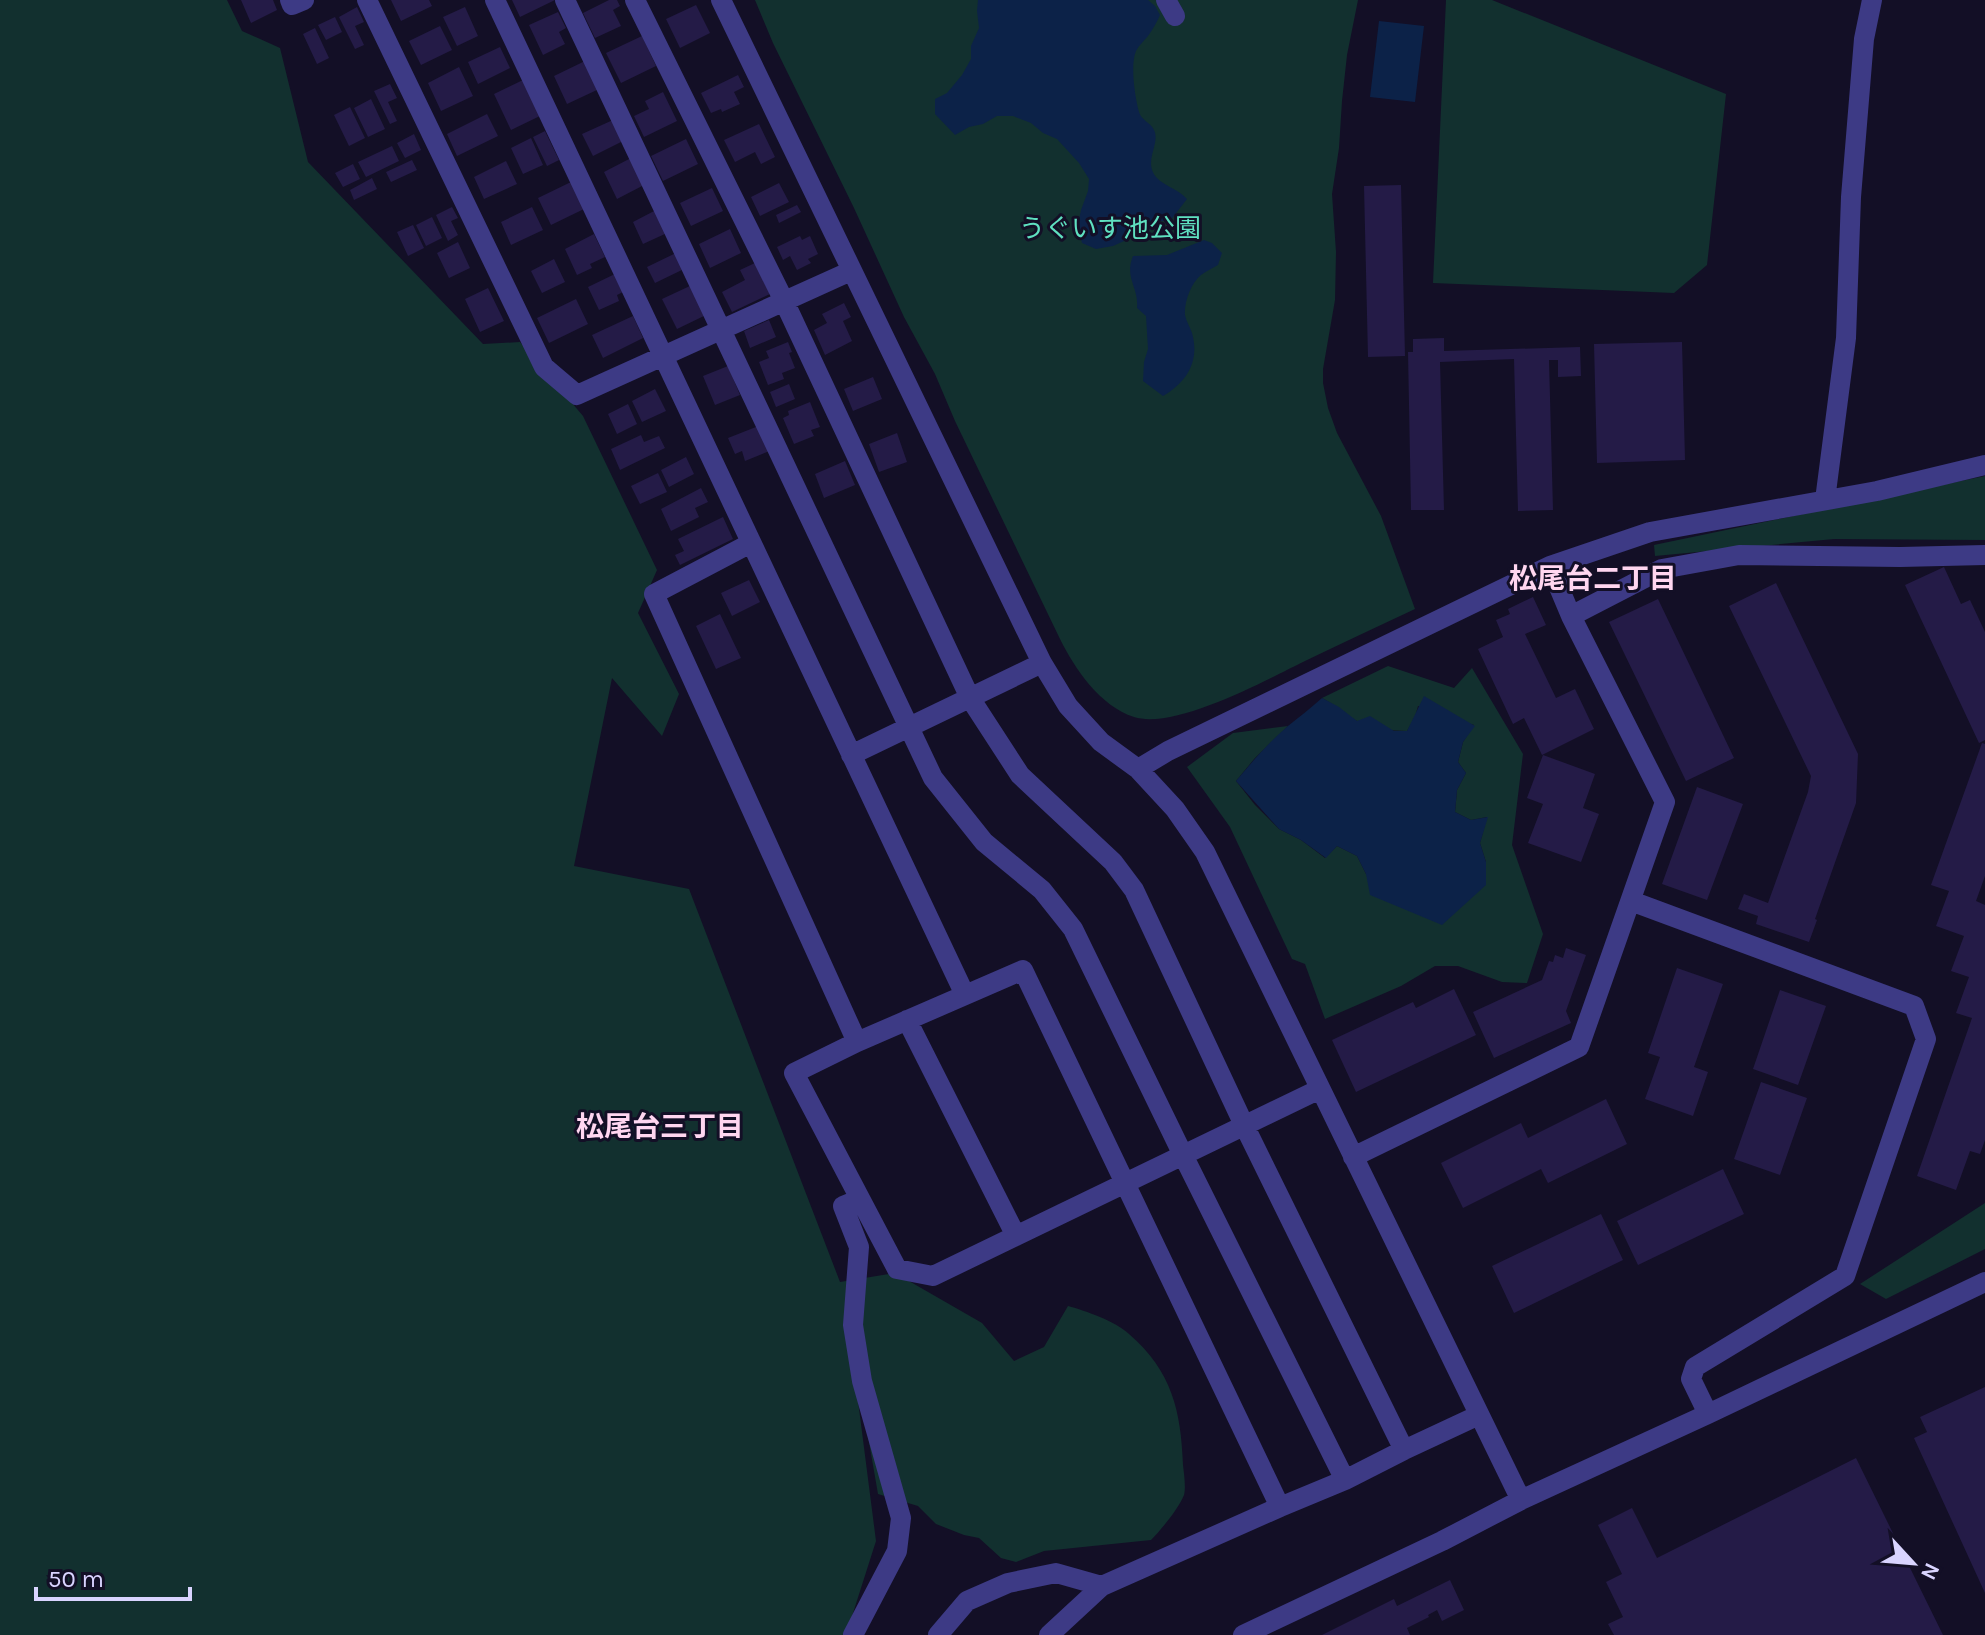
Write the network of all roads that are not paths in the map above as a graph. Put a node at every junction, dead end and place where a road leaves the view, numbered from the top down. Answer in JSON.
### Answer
{"nodes":[{"id":1,"x":290,"y":0,"type":"edge"},
{"id":2,"x":304,"y":0,"type":"edge"},
{"id":3,"x":367,"y":0,"type":"edge"},
{"id":4,"x":495,"y":0,"type":"edge"},
{"id":5,"x":565,"y":0,"type":"edge"},
{"id":6,"x":635,"y":0,"type":"edge"},
{"id":7,"x":721,"y":0,"type":"edge"},
{"id":8,"x":1872,"y":0,"type":"edge"},
{"id":9,"x":851,"y":271,"type":"junction"},
{"id":10,"x":784,"y":301,"type":"junction"},
{"id":11,"x":721,"y":330,"type":"junction"},
{"id":12,"x":663,"y":356,"type":"junction"},
{"id":13,"x":1985,"y":465,"type":"edge"},
{"id":14,"x":1825,"y":500,"type":"junction"},
{"id":15,"x":751,"y":543,"type":"junction"},
{"id":16,"x":1985,"y":555,"type":"edge"},
{"id":17,"x":1550,"y":566,"type":"junction"},
{"id":18,"x":1571,"y":616,"type":"junction"},
{"id":19,"x":1042,"y":663,"type":"junction"},
{"id":20,"x":970,"y":698,"type":"junction"},
{"id":21,"x":909,"y":727,"type":"junction"},
{"id":22,"x":851,"y":755,"type":"junction"},
{"id":23,"x":1138,"y":769,"type":"junction"},
{"id":24,"x":1631,"y":901,"type":"junction"},
{"id":25,"x":965,"y":995,"type":"junction"},
{"id":26,"x":907,"y":1020,"type":"junction"},
{"id":27,"x":857,"y":1042,"type":"junction"},
{"id":28,"x":1320,"y":1089,"type":"junction"},
{"id":29,"x":1244,"y":1125,"type":"junction"},
{"id":30,"x":1183,"y":1155,"type":"junction"},
{"id":31,"x":1353,"y":1157,"type":"junction"},
{"id":32,"x":1126,"y":1183,"type":"junction"},
{"id":33,"x":860,"y":1199,"type":"junction"},
{"id":34,"x":1016,"y":1236,"type":"junction"},
{"id":35,"x":1985,"y":1282,"type":"edge"},
{"id":36,"x":1708,"y":1414,"type":"junction"},
{"id":37,"x":1479,"y":1415,"type":"junction"},
{"id":38,"x":1404,"y":1450,"type":"junction"},
{"id":39,"x":1345,"y":1480,"type":"junction"},
{"id":40,"x":1521,"y":1500,"type":"junction"},
{"id":41,"x":1280,"y":1507,"type":"junction"},
{"id":42,"x":1102,"y":1586,"type":"junction"},
{"id":43,"x":853,"y":1635,"type":"edge"},
{"id":44,"x":938,"y":1635,"type":"edge"},
{"id":45,"x":1049,"y":1635,"type":"edge"},
{"id":46,"x":1243,"y":1635,"type":"edge"}],
"edges":[{"from":1,"to":2,"type":"street"},
{"from":3,"to":12,"type":"street"},
{"from":4,"to":12,"type":"street"},
{"from":5,"to":11,"type":"street"},
{"from":6,"to":10,"type":"street"},
{"from":7,"to":9,"type":"street"},
{"from":8,"to":14,"type":"street"},
{"from":9,"to":10,"type":"street"},
{"from":9,"to":19,"type":"street"},
{"from":10,"to":11,"type":"street"},
{"from":10,"to":20,"type":"street"},
{"from":11,"to":12,"type":"street"},
{"from":11,"to":21,"type":"street"},
{"from":12,"to":15,"type":"street"},
{"from":13,"to":14,"type":"street"},
{"from":14,"to":17,"type":"street"},
{"from":15,"to":22,"type":"street"},
{"from":15,"to":27,"type":"street"},
{"from":16,"to":18,"type":"street"},
{"from":17,"to":18,"type":"street"},
{"from":17,"to":23,"type":"street"},
{"from":18,"to":24,"type":"street"},
{"from":19,"to":20,"type":"street"},
{"from":19,"to":23,"type":"street"},
{"from":20,"to":21,"type":"street"},
{"from":20,"to":29,"type":"street"},
{"from":21,"to":22,"type":"street"},
{"from":21,"to":30,"type":"street"},
{"from":22,"to":25,"type":"street"},
{"from":23,"to":28,"type":"street"},
{"from":24,"to":31,"type":"street"},
{"from":24,"to":36,"type":"street"},
{"from":25,"to":26,"type":"street"},
{"from":25,"to":32,"type":"street"},
{"from":26,"to":27,"type":"street"},
{"from":26,"to":34,"type":"street"},
{"from":27,"to":33,"type":"street"},
{"from":28,"to":29,"type":"street"},
{"from":28,"to":31,"type":"street"},
{"from":29,"to":30,"type":"street"},
{"from":29,"to":38,"type":"street"},
{"from":30,"to":32,"type":"street"},
{"from":30,"to":39,"type":"street"},
{"from":31,"to":37,"type":"street"},
{"from":32,"to":34,"type":"street"},
{"from":32,"to":41,"type":"street"},
{"from":33,"to":34,"type":"street"},
{"from":33,"to":43,"type":"street"},
{"from":35,"to":36,"type":"street"},
{"from":36,"to":40,"type":"street"},
{"from":37,"to":38,"type":"street"},
{"from":37,"to":40,"type":"street"},
{"from":38,"to":39,"type":"street"},
{"from":39,"to":41,"type":"street"},
{"from":40,"to":46,"type":"street"},
{"from":41,"to":42,"type":"street"},
{"from":42,"to":44,"type":"street"},
{"from":42,"to":45,"type":"street"}]}
